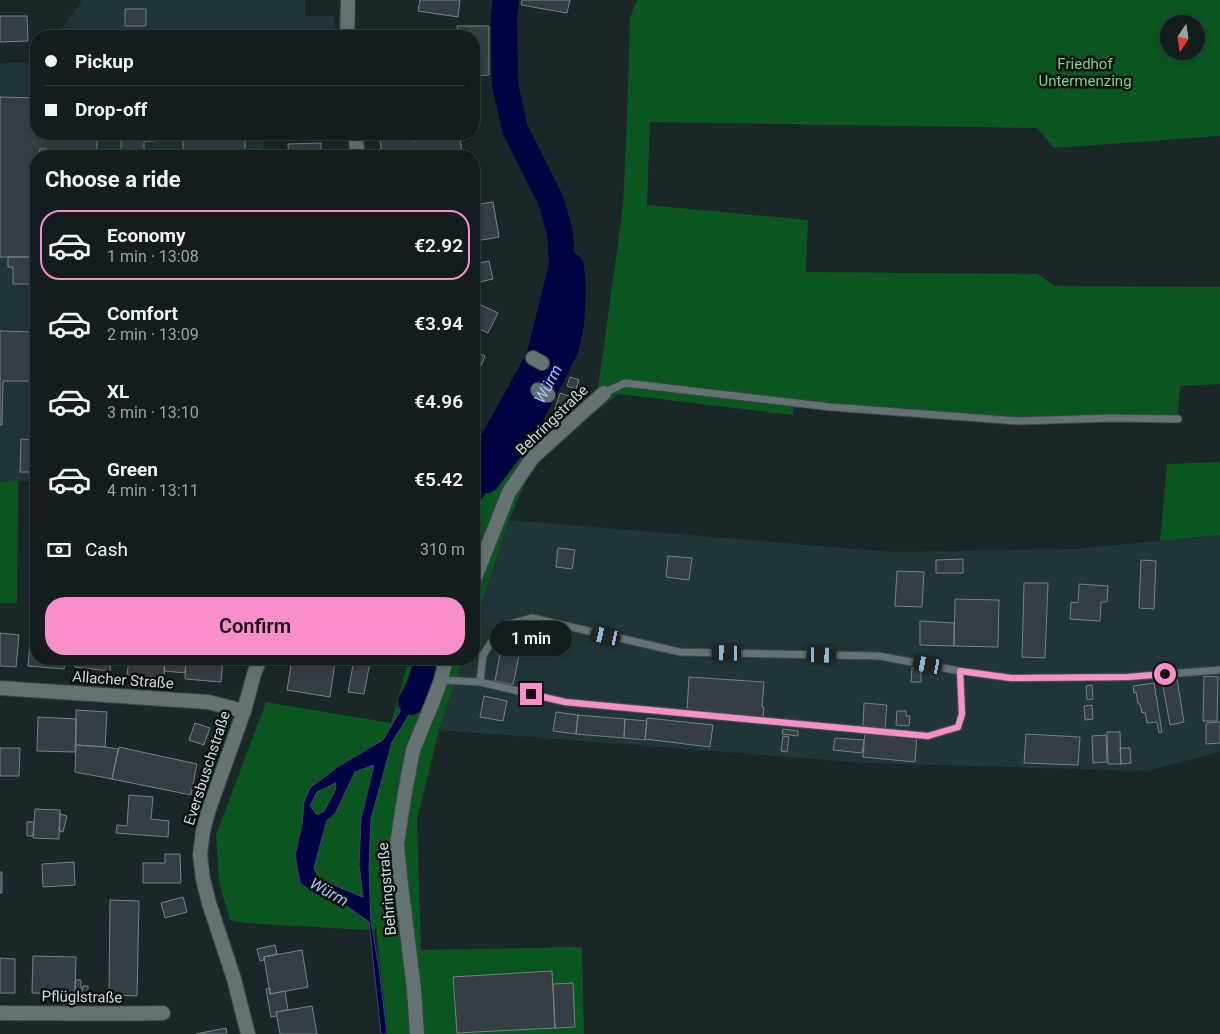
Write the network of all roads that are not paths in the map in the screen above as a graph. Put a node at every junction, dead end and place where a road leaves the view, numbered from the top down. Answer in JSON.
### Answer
{"nodes":[{"id":1,"x":348,"y":0,"type":"edge"},
{"id":2,"x":347,"y":30,"type":"edge"},
{"id":3,"x":604,"y":392,"type":"joint"},
{"id":4,"x":1178,"y":419,"type":"dead end"},
{"id":5,"x":480,"y":565,"type":"edge"},
{"id":6,"x":258,"y":665,"type":"edge"},
{"id":7,"x":445,"y":665,"type":"edge"},
{"id":8,"x":1220,"y":670,"type":"edge"},
{"id":9,"x":960,"y":671,"type":"junction"},
{"id":10,"x":441,"y":680,"type":"junction"},
{"id":11,"x":480,"y":682,"type":"junction"},
{"id":12,"x":0,"y":688,"type":"edge"},
{"id":13,"x":244,"y":711,"type":"junction"},
{"id":14,"x":0,"y":1013,"type":"edge"},
{"id":15,"x":164,"y":1013,"type":"dead end"},
{"id":16,"x":248,"y":1034,"type":"edge"},
{"id":17,"x":417,"y":1034,"type":"edge"}],
"edges":[{"from":1,"to":2,"type":"street"},
{"from":3,"to":4,"type":"lane"},
{"from":3,"to":5,"type":"street","name":"Behringstraße"},
{"from":6,"to":13,"type":"street","name":"Eversbuschstraße"},
{"from":7,"to":10,"type":"street","name":"Behringstraße"},
{"from":8,"to":9,"type":"lane"},
{"from":9,"to":11,"type":"lane"},
{"from":9,"to":11,"type":"lane"},
{"from":10,"to":11,"type":"lane"},
{"from":10,"to":17,"type":"street","name":"Behringstraße"},
{"from":12,"to":13,"type":"street","name":"Allacher Straße"},
{"from":13,"to":16,"type":"street","name":"Eversbuschstraße"},
{"from":14,"to":15,"type":"street","name":"Pflüglstraße"}]}
